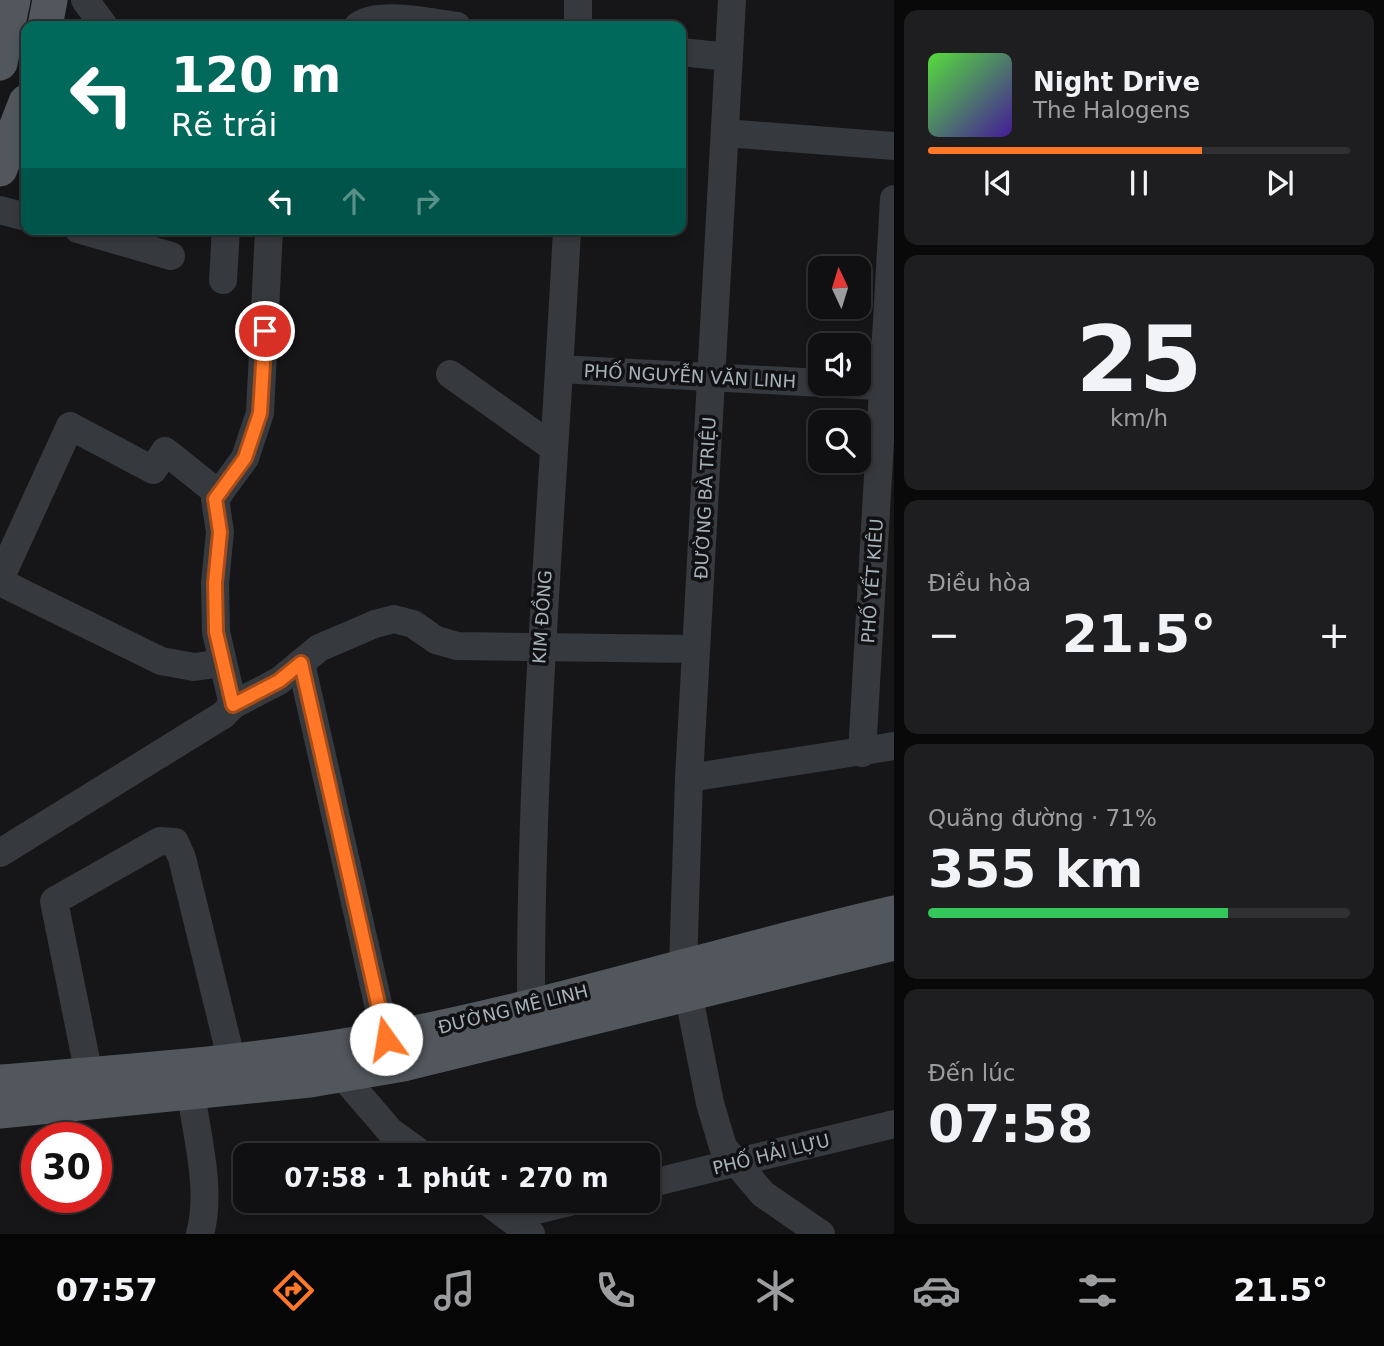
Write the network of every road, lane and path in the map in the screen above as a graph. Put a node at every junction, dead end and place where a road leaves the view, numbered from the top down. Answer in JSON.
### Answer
{"nodes":[{"id":1,"x":13,"y":0,"type":"edge"},
{"id":2,"x":50,"y":0,"type":"edge"},
{"id":3,"x":85,"y":0,"type":"edge"},
{"id":4,"x":578,"y":0,"type":"edge"},
{"id":5,"x":732,"y":0,"type":"edge"},
{"id":6,"x":371,"y":19,"type":"edge"},
{"id":7,"x":46,"y":21,"type":"edge"},
{"id":8,"x":100,"y":21,"type":"edge"},
{"id":9,"x":421,"y":21,"type":"edge"},
{"id":10,"x":578,"y":21,"type":"edge"},
{"id":11,"x":686,"y":53,"type":"edge"},
{"id":12,"x":729,"y":57,"type":"junction"},
{"id":13,"x":0,"y":63,"type":"edge"},
{"id":14,"x":21,"y":115,"type":"edge"},
{"id":15,"x":725,"y":133,"type":"junction"},
{"id":16,"x":894,"y":146,"type":"edge"},
{"id":17,"x":0,"y":169,"type":"edge"},
{"id":18,"x":894,"y":199,"type":"edge"},
{"id":19,"x":0,"y":210,"type":"edge"},
{"id":20,"x":21,"y":216,"type":"edge"},
{"id":21,"x":99,"y":235,"type":"edge"},
{"id":22,"x":226,"y":235,"type":"edge"},
{"id":23,"x":270,"y":235,"type":"edge"},
{"id":24,"x":567,"y":235,"type":"edge"},
{"id":25,"x":172,"y":256,"type":"dead end"},
{"id":26,"x":223,"y":280,"type":"dead end"},
{"id":27,"x":560,"y":369,"type":"junction"},
{"id":28,"x":450,"y":374,"type":"dead end"},
{"id":29,"x":711,"y":377,"type":"junction"},
{"id":30,"x":808,"y":382,"type":"edge"},
{"id":31,"x":871,"y":386,"type":"edge"},
{"id":32,"x":889,"y":387,"type":"edge"},
{"id":33,"x":554,"y":447,"type":"junction"},
{"id":34,"x":219,"y":494,"type":"junction"},
{"id":35,"x":0,"y":581,"type":"edge"},
{"id":36,"x":883,"y":594,"type":"edge"},
{"id":37,"x":540,"y":646,"type":"junction"},
{"id":38,"x":696,"y":649,"type":"junction"},
{"id":39,"x":223,"y":663,"type":"junction"},
{"id":40,"x":301,"y":663,"type":"junction"},
{"id":41,"x":233,"y":705,"type":"junction"},
{"id":42,"x":894,"y":746,"type":"edge"},
{"id":43,"x":862,"y":753,"type":"junction"},
{"id":44,"x":689,"y":778,"type":"junction"},
{"id":45,"x":4,"y":842,"type":"edge"},
{"id":46,"x":894,"y":913,"type":"edge"},
{"id":47,"x":894,"y":943,"type":"edge"},
{"id":48,"x":685,"y":982,"type":"junction"},
{"id":49,"x":531,"y":1006,"type":"junction"},
{"id":50,"x":386,"y":1039,"type":"junction"},
{"id":51,"x":232,"y":1062,"type":"junction"},
{"id":52,"x":331,"y":1063,"type":"junction"},
{"id":53,"x":89,"y":1075,"type":"junction"},
{"id":54,"x":0,"y":1082,"type":"edge"},
{"id":55,"x":191,"y":1093,"type":"junction"},
{"id":56,"x":0,"y":1111,"type":"edge"},
{"id":57,"x":894,"y":1124,"type":"edge"},
{"id":58,"x":406,"y":1143,"type":"edge"},
{"id":59,"x":734,"y":1163,"type":"junction"},
{"id":60,"x":660,"y":1181,"type":"edge"},
{"id":61,"x":503,"y":1213,"type":"edge"},
{"id":62,"x":525,"y":1213,"type":"edge"},
{"id":63,"x":509,"y":1217,"type":"junction"},
{"id":64,"x":200,"y":1234,"type":"edge"},
{"id":65,"x":531,"y":1234,"type":"edge"},
{"id":66,"x":821,"y":1234,"type":"edge"}],
"edges":[{"from":1,"to":13,"type":"main road"},
{"from":2,"to":7,"type":"main road"},
{"from":3,"to":8,"type":"street"},
{"from":4,"to":10,"type":"street"},
{"from":5,"to":12,"type":"street","name":"ĐƯỜNG BÀ TRIỆU"},
{"from":6,"to":9,"type":"street"},
{"from":11,"to":12,"type":"street"},
{"from":12,"to":15,"type":"street","name":"ĐƯỜNG BÀ TRIỆU"},
{"from":14,"to":17,"type":"main road"},
{"from":15,"to":16,"type":"street"},
{"from":15,"to":29,"type":"street","name":"ĐƯỜNG BÀ TRIỆU"},
{"from":18,"to":32,"type":"street","name":"PHỐ YẾT KIÊU"},
{"from":19,"to":20,"type":"street"},
{"from":21,"to":25,"type":"street"},
{"from":22,"to":26,"type":"street"},
{"from":23,"to":34,"type":"street"},
{"from":24,"to":27,"type":"street","name":"KIM ĐỒNG"},
{"from":27,"to":29,"type":"street","name":"PHỐ NGUYỄN VĂN LINH"},
{"from":27,"to":33,"type":"street","name":"KIM ĐỒNG"},
{"from":28,"to":33,"type":"street"},
{"from":29,"to":30,"type":"street","name":"PHỐ NGUYỄN VĂN LINH"},
{"from":29,"to":38,"type":"street","name":"ĐƯỜNG BÀ TRIỆU"},
{"from":31,"to":32,"type":"street","name":"PHỐ NGUYỄN VĂN LINH"},
{"from":32,"to":36,"type":"street","name":"PHỐ YẾT KIÊU"},
{"from":33,"to":37,"type":"street","name":"KIM ĐỒNG"},
{"from":34,"to":35,"type":"street"},
{"from":34,"to":39,"type":"street"},
{"from":35,"to":39,"type":"street"},
{"from":36,"to":43,"type":"street","name":"PHỐ YẾT KIÊU"},
{"from":37,"to":38,"type":"street"},
{"from":37,"to":40,"type":"street"},
{"from":37,"to":49,"type":"street","name":"KIM ĐỒNG"},
{"from":38,"to":44,"type":"street","name":"ĐƯỜNG BÀ TRIỆU"},
{"from":39,"to":41,"type":"street"},
{"from":40,"to":41,"type":"street"},
{"from":40,"to":50,"type":"street"},
{"from":41,"to":45,"type":"street"},
{"from":42,"to":43,"type":"street"},
{"from":43,"to":44,"type":"street"},
{"from":44,"to":48,"type":"street","name":"ĐƯỜNG BÀ TRIỆU"},
{"from":46,"to":48,"type":"main road","name":"ĐƯỜNG MÊ LINH"},
{"from":47,"to":48,"type":"main road","name":"ĐƯỜNG MÊ LINH"},
{"from":48,"to":49,"type":"main road","name":"ĐƯỜNG MÊ LINH"},
{"from":48,"to":52,"type":"main road","name":"ĐƯỜNG MÊ LINH"},
{"from":48,"to":59,"type":"street","name":"ĐƯỜNG BÀ TRIỆU"},
{"from":49,"to":50,"type":"main road","name":"ĐƯỜNG MÊ LINH"},
{"from":50,"to":52,"type":"main road","name":"ĐƯỜNG MÊ LINH"},
{"from":51,"to":52,"type":"main road","name":"ĐƯỜNG MÊ LINH"},
{"from":51,"to":53,"type":"main road","name":"ĐƯỜNG MÊ LINH"},
{"from":51,"to":53,"type":"street"},
{"from":52,"to":55,"type":"main road","name":"ĐƯỜNG MÊ LINH"},
{"from":52,"to":58,"type":"street"},
{"from":53,"to":54,"type":"main road","name":"ĐƯỜNG MÊ LINH"},
{"from":55,"to":56,"type":"main road","name":"ĐƯỜNG MÊ LINH"},
{"from":55,"to":64,"type":"street"},
{"from":57,"to":59,"type":"street","name":"PHỐ HẢI LỰU"},
{"from":59,"to":60,"type":"street","name":"PHỐ HẢI LỰU"},
{"from":59,"to":66,"type":"street","name":"ĐƯỜNG BÀ TRIỆU"},
{"from":61,"to":63,"type":"street"},
{"from":62,"to":63,"type":"street"},
{"from":63,"to":65,"type":"street"}]}
